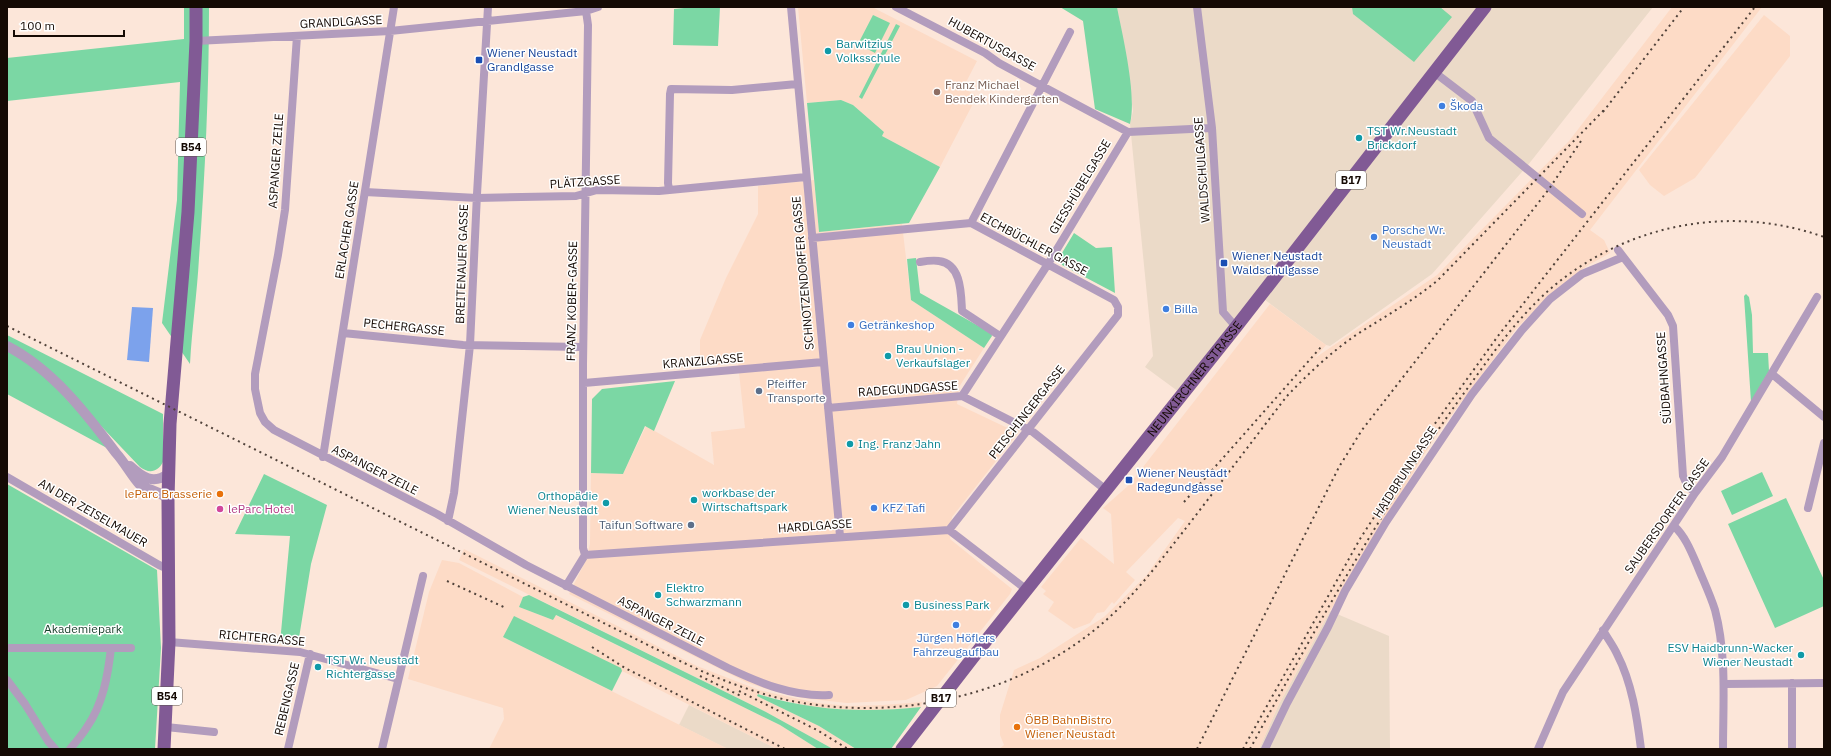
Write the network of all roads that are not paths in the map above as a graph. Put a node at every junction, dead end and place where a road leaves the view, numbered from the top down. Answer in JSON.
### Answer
{"nodes":[{"id":1,"x":196,"y":7,"type":"edge"},
{"id":2,"x":394,"y":7,"type":"edge"},
{"id":3,"x":488,"y":7,"type":"edge"},
{"id":4,"x":598,"y":7,"type":"edge"},
{"id":5,"x":791,"y":7,"type":"edge"},
{"id":6,"x":896,"y":7,"type":"edge"},
{"id":7,"x":1197,"y":7,"type":"edge"},
{"id":8,"x":1485,"y":7,"type":"edge"},
{"id":9,"x":569,"y":9,"type":"edge"},
{"id":10,"x":586,"y":11,"type":"junction"},
{"id":11,"x":487,"y":20,"type":"junction"},
{"id":12,"x":390,"y":31,"type":"junction"},
{"id":13,"x":1070,"y":32,"type":"dead end"},
{"id":14,"x":297,"y":36,"type":"junction"},
{"id":15,"x":196,"y":41,"type":"junction"},
{"id":16,"x":1434,"y":72,"type":"junction"},
{"id":17,"x":797,"y":84,"type":"junction"},
{"id":18,"x":1043,"y":86,"type":"junction"},
{"id":19,"x":1212,"y":128,"type":"junction"},
{"id":20,"x":1128,"y":132,"type":"junction"},
{"id":21,"x":806,"y":177,"type":"junction"},
{"id":22,"x":669,"y":190,"type":"junction"},
{"id":23,"x":365,"y":192,"type":"junction"},
{"id":24,"x":586,"y":193,"type":"junction"},
{"id":25,"x":477,"y":198,"type":"junction"},
{"id":26,"x":1582,"y":214,"type":"dead end"},
{"id":27,"x":971,"y":223,"type":"junction"},
{"id":28,"x":812,"y":238,"type":"junction"},
{"id":29,"x":1620,"y":254,"type":"joint"},
{"id":30,"x":920,"y":262,"type":"dead end"},
{"id":31,"x":1048,"y":264,"type":"junction"},
{"id":32,"x":1817,"y":297,"type":"dead end"},
{"id":33,"x":1118,"y":307,"type":"joint"},
{"id":34,"x":1236,"y":326,"type":"junction"},
{"id":35,"x":343,"y":333,"type":"junction"},
{"id":36,"x":1000,"y":336,"type":"junction"},
{"id":37,"x":470,"y":345,"type":"junction"},
{"id":38,"x":7,"y":346,"type":"edge"},
{"id":39,"x":583,"y":347,"type":"junction"},
{"id":40,"x":823,"y":362,"type":"junction"},
{"id":41,"x":1772,"y":374,"type":"junction"},
{"id":42,"x":584,"y":383,"type":"junction"},
{"id":43,"x":962,"y":396,"type":"junction"},
{"id":44,"x":828,"y":408,"type":"junction"},
{"id":45,"x":1824,"y":417,"type":"edge"},
{"id":46,"x":1028,"y":430,"type":"junction"},
{"id":47,"x":1824,"y":443,"type":"edge"},
{"id":48,"x":118,"y":454,"type":"junction"},
{"id":49,"x":323,"y":457,"type":"junction"},
{"id":50,"x":168,"y":474,"type":"junction"},
{"id":51,"x":7,"y":476,"type":"edge"},
{"id":52,"x":1106,"y":490,"type":"junction"},
{"id":53,"x":1695,"y":493,"type":"junction"},
{"id":54,"x":168,"y":499,"type":"junction"},
{"id":55,"x":1808,"y":508,"type":"dead end"},
{"id":56,"x":448,"y":521,"type":"junction"},
{"id":57,"x":1674,"y":526,"type":"junction"},
{"id":58,"x":949,"y":530,"type":"junction"},
{"id":59,"x":840,"y":536,"type":"junction"},
{"id":60,"x":585,"y":555,"type":"junction"},
{"id":61,"x":168,"y":568,"type":"junction"},
{"id":62,"x":423,"y":576,"type":"dead end"},
{"id":63,"x":566,"y":586,"type":"junction"},
{"id":64,"x":1027,"y":590,"type":"junction"},
{"id":65,"x":1602,"y":630,"type":"junction"},
{"id":66,"x":169,"y":642,"type":"junction"},
{"id":67,"x":7,"y":648,"type":"edge"},
{"id":68,"x":111,"y":648,"type":"junction"},
{"id":69,"x":132,"y":648,"type":"dead end"},
{"id":70,"x":310,"y":654,"type":"junction"},
{"id":71,"x":398,"y":679,"type":"junction"},
{"id":72,"x":7,"y":680,"type":"edge"},
{"id":73,"x":1792,"y":683,"type":"junction"},
{"id":74,"x":1824,"y":683,"type":"edge"},
{"id":75,"x":1724,"y":684,"type":"junction"},
{"id":76,"x":829,"y":695,"type":"dead end"},
{"id":77,"x":166,"y":727,"type":"junction"},
{"id":78,"x":214,"y":732,"type":"dead end"},
{"id":79,"x":55,"y":749,"type":"edge"},
{"id":80,"x":70,"y":749,"type":"edge"},
{"id":81,"x":164,"y":749,"type":"edge"},
{"id":82,"x":288,"y":749,"type":"edge"},
{"id":83,"x":382,"y":749,"type":"edge"},
{"id":84,"x":902,"y":749,"type":"edge"},
{"id":85,"x":1265,"y":749,"type":"edge"},
{"id":86,"x":1538,"y":749,"type":"edge"},
{"id":87,"x":1641,"y":749,"type":"edge"},
{"id":88,"x":1723,"y":749,"type":"edge"},
{"id":89,"x":1792,"y":749,"type":"edge"}],
"edges":[{"from":1,"to":15,"type":"main road","number":"B54"},
{"from":2,"to":12,"type":"street","name":"ERLACHER GASSE"},
{"from":3,"to":11,"type":"street","name":"BREITENAUER GASSE"},
{"from":4,"to":10,"type":"street"},
{"from":5,"to":17,"type":"street","name":"SCHNOTZENDORFER GASSE"},
{"from":6,"to":18,"type":"street","name":"HUBERTUSGASSE"},
{"from":7,"to":19,"type":"street","name":"WALDSCHULGASSE"},
{"from":8,"to":16,"type":"main road","name":"NEUNKIRCHNER STRASSE","number":"B17"},
{"from":9,"to":10,"type":"street"},
{"from":9,"to":11,"type":"street"},
{"from":10,"to":24,"type":"street","name":"FRANZ KOBER-GASSE"},
{"from":11,"to":12,"type":"street","name":"GRANDLGASSE"},
{"from":11,"to":25,"type":"street","name":"BREITENAUER GASSE"},
{"from":12,"to":14,"type":"street","name":"GRANDLGASSE"},
{"from":12,"to":23,"type":"street","name":"ERLACHER GASSE"},
{"from":13,"to":18,"type":"street"},
{"from":14,"to":15,"type":"street","name":"GRANDLGASSE"},
{"from":14,"to":49,"type":"street","name":"ASPANGER ZEILE"},
{"from":15,"to":50,"type":"main road","number":"B54"},
{"from":16,"to":26,"type":"street"},
{"from":16,"to":34,"type":"main road","name":"NEUNKIRCHNER STRASSE","number":"B17"},
{"from":17,"to":21,"type":"street","name":"SCHNOTZENDORFER GASSE"},
{"from":17,"to":22,"type":"street"},
{"from":18,"to":20,"type":"street","name":"HUBERTUSGASSE"},
{"from":18,"to":27,"type":"street"},
{"from":19,"to":20,"type":"street"},
{"from":19,"to":34,"type":"street","name":"WALDSCHULGASSE"},
{"from":20,"to":31,"type":"street","name":"GIESSHÜBELGASSE"},
{"from":21,"to":22,"type":"street","name":"PLÄTZGASSE"},
{"from":21,"to":28,"type":"street","name":"SCHNOTZENDORFER GASSE"},
{"from":22,"to":24,"type":"street","name":"PLÄTZGASSE"},
{"from":23,"to":25,"type":"street","name":"PLÄTZGASSE"},
{"from":23,"to":35,"type":"street","name":"ERLACHER GASSE"},
{"from":24,"to":25,"type":"street","name":"PLÄTZGASSE"},
{"from":24,"to":39,"type":"street","name":"FRANZ KOBER-GASSE"},
{"from":25,"to":37,"type":"street","name":"BREITENAUER GASSE"},
{"from":27,"to":28,"type":"street","name":"EICHBÜCHLER GASSE"},
{"from":27,"to":31,"type":"street","name":"EICHBÜCHLER GASSE"},
{"from":28,"to":40,"type":"street","name":"SCHNOTZENDORFER GASSE"},
{"from":29,"to":53,"type":"street","name":"SÜDBAHNGASSE"},
{"from":29,"to":85,"type":"street","name":"HAIDBRUNNGASSE"},
{"from":30,"to":36,"type":"street"},
{"from":31,"to":33,"type":"street","name":"EICHBÜCHLER GASSE"},
{"from":31,"to":36,"type":"street","name":"GIESSHÜBELGASSE"},
{"from":32,"to":41,"type":"street","name":"SAUBERSDORFER GASSE"},
{"from":33,"to":46,"type":"street","name":"PEISCHINGERGASSE"},
{"from":34,"to":52,"type":"main road","name":"NEUNKIRCHNER STRASSE","number":"B17"},
{"from":35,"to":37,"type":"street","name":"PECHERGASSE"},
{"from":35,"to":49,"type":"street","name":"ERLACHER GASSE"},
{"from":36,"to":43,"type":"street","name":"GIESSHÜBELGASSE"},
{"from":37,"to":39,"type":"street","name":"PECHERGASSE"},
{"from":37,"to":56,"type":"street","name":"BREITENAUER GASSE"},
{"from":38,"to":48,"type":"street"},
{"from":39,"to":42,"type":"street","name":"FRANZ KOBER-GASSE"},
{"from":40,"to":42,"type":"street","name":"KRANZLGASSE"},
{"from":40,"to":44,"type":"street","name":"SCHNOTZENDORFER GASSE"},
{"from":41,"to":45,"type":"street"},
{"from":41,"to":53,"type":"street","name":"SAUBERSDORFER GASSE"},
{"from":42,"to":60,"type":"street","name":"FRANZ KOBER-GASSE"},
{"from":43,"to":44,"type":"street","name":"RADEGUNDGASSE"},
{"from":43,"to":46,"type":"street","name":"RADEGUNDGASSE"},
{"from":44,"to":59,"type":"street","name":"SCHNOTZENDORFER GASSE"},
{"from":46,"to":52,"type":"street","name":"RADEGUNDGASSE"},
{"from":46,"to":58,"type":"street","name":"PEISCHINGERGASSE"},
{"from":47,"to":55,"type":"street"},
{"from":48,"to":50,"type":"street"},
{"from":48,"to":54,"type":"street"},
{"from":49,"to":56,"type":"street","name":"ASPANGER ZEILE"},
{"from":50,"to":54,"type":"main road","number":"B54"},
{"from":51,"to":61,"type":"street","name":"AN DER ZEISELMAUER"},
{"from":52,"to":64,"type":"main road","name":"NEUNKIRCHNER STRASSE","number":"B17"},
{"from":53,"to":57,"type":"street","name":"SAUBERSDORFER GASSE"},
{"from":54,"to":61,"type":"main road","number":"B54"},
{"from":56,"to":63,"type":"street","name":"ASPANGER ZEILE"},
{"from":57,"to":65,"type":"street","name":"SAUBERSDORFER GASSE"},
{"from":57,"to":75,"type":"street"},
{"from":58,"to":59,"type":"street","name":"HARDLGASSE"},
{"from":58,"to":64,"type":"street"},
{"from":59,"to":60,"type":"street","name":"HARDLGASSE"},
{"from":60,"to":63,"type":"street"},
{"from":61,"to":66,"type":"main road","number":"B54"},
{"from":62,"to":71,"type":"street"},
{"from":63,"to":76,"type":"street","name":"ASPANGER ZEILE"},
{"from":64,"to":84,"type":"main road","name":"NEUNKIRCHNER STRASSE","number":"B17"},
{"from":65,"to":86,"type":"street","name":"SAUBERSDORFER GASSE"},
{"from":65,"to":87,"type":"street"},
{"from":66,"to":70,"type":"street","name":"RICHTERGASSE"},
{"from":66,"to":77,"type":"main road","number":"B54"},
{"from":67,"to":68,"type":"street"},
{"from":68,"to":69,"type":"street"},
{"from":68,"to":80,"type":"street"},
{"from":70,"to":71,"type":"street","name":"RICHTERGASSE"},
{"from":70,"to":82,"type":"street","name":"REBENGASSE"},
{"from":71,"to":83,"type":"street"},
{"from":72,"to":79,"type":"street"},
{"from":73,"to":74,"type":"street"},
{"from":73,"to":75,"type":"street"},
{"from":73,"to":89,"type":"street"},
{"from":75,"to":88,"type":"street"},
{"from":77,"to":78,"type":"street"},
{"from":77,"to":81,"type":"main road","number":"B54"}]}
